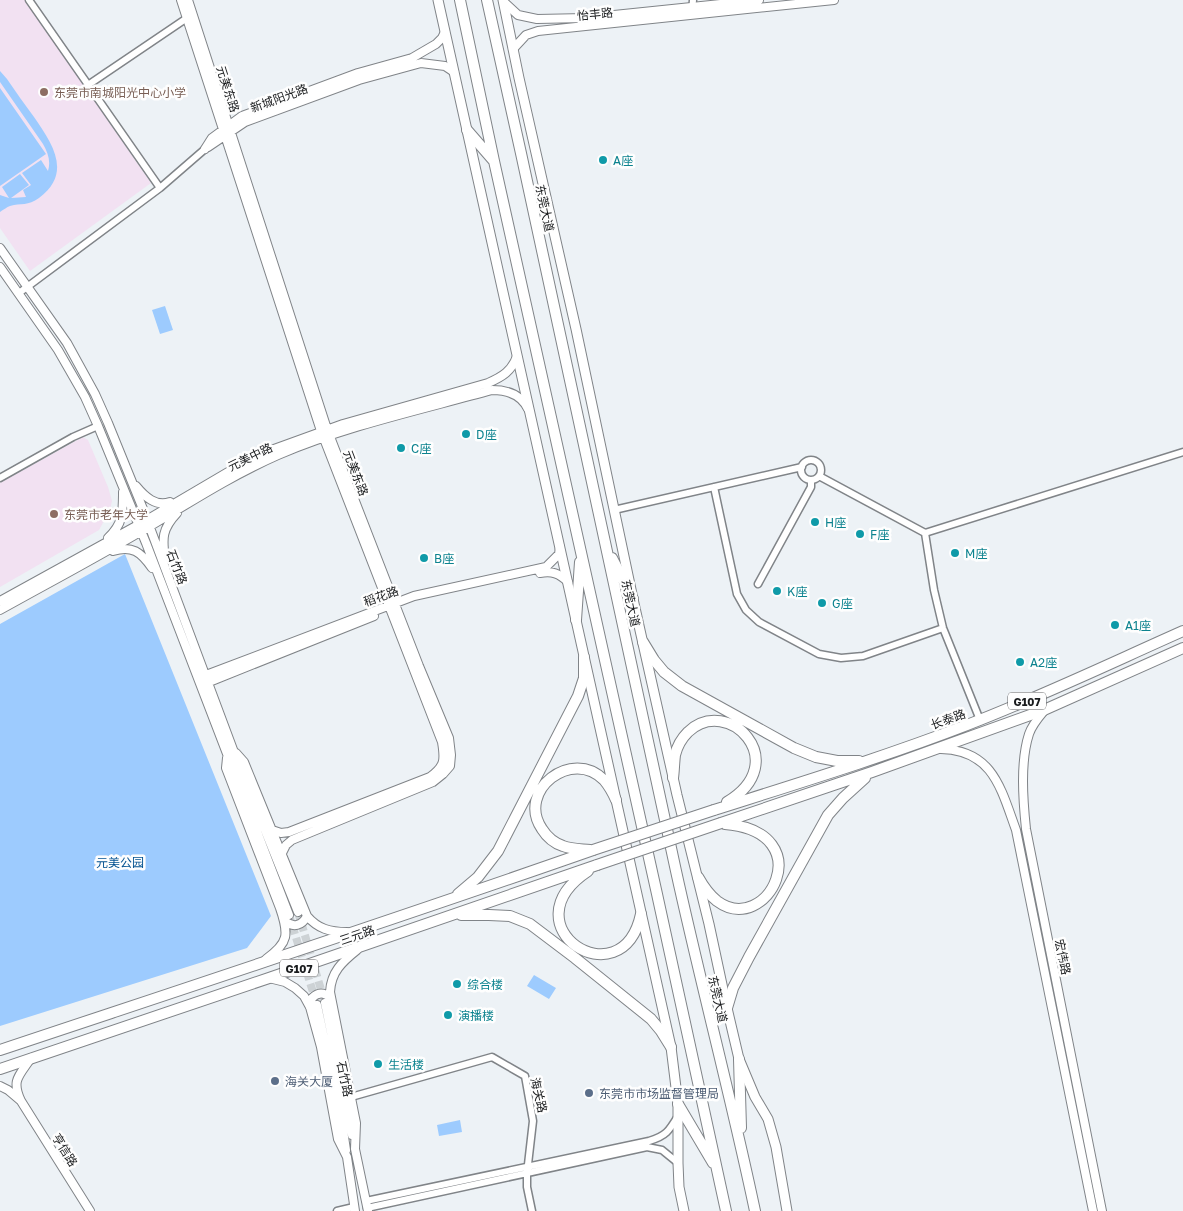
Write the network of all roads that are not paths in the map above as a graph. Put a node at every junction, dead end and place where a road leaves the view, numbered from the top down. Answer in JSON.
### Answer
{"nodes":[{"id":1,"x":29,"y":0,"type":"edge"},
{"id":2,"x":181,"y":0,"type":"edge"},
{"id":3,"x":188,"y":0,"type":"edge"},
{"id":4,"x":438,"y":0,"type":"edge"},
{"id":5,"x":460,"y":0,"type":"edge"},
{"id":6,"x":487,"y":0,"type":"edge"},
{"id":7,"x":759,"y":0,"type":"edge"},
{"id":8,"x":834,"y":0,"type":"edge"},
{"id":9,"x":503,"y":1,"type":"edge"},
{"id":10,"x":692,"y":8,"type":"edge"},
{"id":11,"x":188,"y":18,"type":"junction"},
{"id":12,"x":445,"y":32,"type":"junction"},
{"id":13,"x":513,"y":49,"type":"junction"},
{"id":14,"x":454,"y":72,"type":"junction"},
{"id":15,"x":88,"y":85,"type":"junction"},
{"id":16,"x":467,"y":130,"type":"junction"},
{"id":17,"x":227,"y":131,"type":"junction"},
{"id":18,"x":205,"y":149,"type":"joint"},
{"id":19,"x":494,"y":161,"type":"junction"},
{"id":20,"x":160,"y":188,"type":"junction"},
{"id":21,"x":0,"y":248,"type":"edge"},
{"id":22,"x":0,"y":267,"type":"edge"},
{"id":23,"x":27,"y":287,"type":"junction"},
{"id":24,"x":19,"y":293,"type":"junction"},
{"id":25,"x":517,"y":356,"type":"junction"},
{"id":26,"x":528,"y":409,"type":"junction"},
{"id":27,"x":98,"y":426,"type":"junction"},
{"id":28,"x":325,"y":433,"type":"junction"},
{"id":29,"x":1183,"y":452,"type":"edge"},
{"id":30,"x":802,"y":467,"type":"junction"},
{"id":31,"x":819,"y":476,"type":"junction"},
{"id":32,"x":0,"y":478,"type":"edge"},
{"id":33,"x":811,"y":480,"type":"junction"},
{"id":34,"x":132,"y":482,"type":"junction"},
{"id":35,"x":714,"y":487,"type":"junction"},
{"id":36,"x":123,"y":488,"type":"junction"},
{"id":37,"x":183,"y":501,"type":"junction"},
{"id":38,"x":614,"y":510,"type":"junction"},
{"id":39,"x":148,"y":523,"type":"junction"},
{"id":40,"x":140,"y":528,"type":"junction"},
{"id":41,"x":925,"y":533,"type":"junction"},
{"id":42,"x":605,"y":545,"type":"junction"},
{"id":43,"x":560,"y":547,"type":"junction"},
{"id":44,"x":99,"y":551,"type":"junction"},
{"id":45,"x":581,"y":551,"type":"junction"},
{"id":46,"x":166,"y":571,"type":"junction"},
{"id":47,"x":158,"y":576,"type":"junction"},
{"id":48,"x":568,"y":582,"type":"junction"},
{"id":49,"x":758,"y":584,"type":"dead end"},
{"id":50,"x":633,"y":599,"type":"junction"},
{"id":51,"x":0,"y":601,"type":"edge"},
{"id":52,"x":392,"y":607,"type":"junction"},
{"id":53,"x":0,"y":610,"type":"edge"},
{"id":54,"x":576,"y":620,"type":"junction"},
{"id":55,"x":944,"y":628,"type":"junction"},
{"id":56,"x":1183,"y":631,"type":"edge"},
{"id":57,"x":643,"y":642,"type":"junction"},
{"id":58,"x":1183,"y":648,"type":"edge"},
{"id":59,"x":584,"y":656,"type":"junction"},
{"id":60,"x":208,"y":678,"type":"junction"},
{"id":61,"x":1044,"y":710,"type":"junction"},
{"id":62,"x":980,"y":720,"type":"junction"},
{"id":63,"x":939,"y":749,"type":"junction"},
{"id":64,"x":235,"y":752,"type":"junction"},
{"id":65,"x":868,"y":762,"type":"junction"},
{"id":66,"x":872,"y":772,"type":"junction"},
{"id":67,"x":674,"y":778,"type":"junction"},
{"id":68,"x":616,"y":800,"type":"junction"},
{"id":69,"x":714,"y":810,"type":"junction"},
{"id":70,"x":721,"y":823,"type":"junction"},
{"id":71,"x":272,"y":830,"type":"junction"},
{"id":72,"x":593,"y":850,"type":"junction"},
{"id":73,"x":282,"y":853,"type":"junction"},
{"id":74,"x":597,"y":865,"type":"junction"},
{"id":75,"x":698,"y":877,"type":"junction"},
{"id":76,"x":448,"y":901,"type":"junction"},
{"id":77,"x":298,"y":912,"type":"tunnel mouth"},
{"id":78,"x":641,"y":914,"type":"junction"},
{"id":79,"x":307,"y":916,"type":"junction"},
{"id":80,"x":450,"y":916,"type":"junction"},
{"id":81,"x":287,"y":918,"type":"junction"},
{"id":82,"x":352,"y":932,"type":"junction"},
{"id":83,"x":363,"y":945,"type":"junction"},
{"id":84,"x":262,"y":962,"type":"junction"},
{"id":85,"x":269,"y":978,"type":"junction"},
{"id":86,"x":320,"y":1003,"type":"junction"},
{"id":87,"x":727,"y":1008,"type":"junction"},
{"id":88,"x":671,"y":1047,"type":"junction"},
{"id":89,"x":0,"y":1050,"type":"edge"},
{"id":90,"x":30,"y":1058,"type":"junction"},
{"id":91,"x":739,"y":1060,"type":"junction"},
{"id":92,"x":0,"y":1069,"type":"edge"},
{"id":93,"x":0,"y":1086,"type":"edge"},
{"id":94,"x":351,"y":1097,"type":"junction"},
{"id":95,"x":21,"y":1101,"type":"junction"},
{"id":96,"x":678,"y":1104,"type":"junction"},
{"id":97,"x":678,"y":1115,"type":"junction"},
{"id":98,"x":741,"y":1144,"type":"junction"},
{"id":99,"x":355,"y":1149,"type":"junction"},
{"id":100,"x":678,"y":1163,"type":"junction"},
{"id":101,"x":527,"y":1170,"type":"junction"},
{"id":102,"x":717,"y":1171,"type":"junction"},
{"id":103,"x":367,"y":1207,"type":"edge"},
{"id":104,"x":354,"y":1209,"type":"edge"},
{"id":105,"x":90,"y":1211,"type":"edge"},
{"id":106,"x":337,"y":1211,"type":"edge"},
{"id":107,"x":532,"y":1211,"type":"edge"},
{"id":108,"x":684,"y":1211,"type":"edge"},
{"id":109,"x":726,"y":1211,"type":"edge"},
{"id":110,"x":755,"y":1211,"type":"edge"},
{"id":111,"x":787,"y":1211,"type":"edge"},
{"id":112,"x":1092,"y":1211,"type":"edge"},
{"id":113,"x":1102,"y":1211,"type":"edge"}],
"edges":[{"from":1,"to":15,"type":"street"},
{"from":2,"to":11,"type":"street","name":"元美东路"},
{"from":3,"to":17,"type":"street","name":"元美东路"},
{"from":4,"to":12,"type":"main road"},
{"from":5,"to":19,"type":"main road"},
{"from":6,"to":42,"type":"main road","name":"东莞大道"},
{"from":7,"to":10,"type":"street","name":"怡丰路"},
{"from":8,"to":10,"type":"street","name":"怡丰路"},
{"from":9,"to":10,"type":"street","name":"怡丰路"},
{"from":9,"to":13,"type":"main road"},
{"from":10,"to":13,"type":"street","name":"怡丰路"},
{"from":11,"to":15,"type":"street"},
{"from":11,"to":17,"type":"street","name":"元美东路"},
{"from":12,"to":14,"type":"main road"},
{"from":12,"to":17,"type":"street","name":"新城阳光路"},
{"from":13,"to":38,"type":"main road"},
{"from":14,"to":16,"type":"main road"},
{"from":14,"to":17,"type":"street","name":"新城阳光路"},
{"from":15,"to":20,"type":"street"},
{"from":16,"to":19,"type":"main road"},
{"from":16,"to":25,"type":"main road"},
{"from":17,"to":18,"type":"street","name":"新城阳光路"},
{"from":17,"to":28,"type":"street","name":"元美东路"},
{"from":18,"to":20,"type":"street"},
{"from":19,"to":45,"type":"main road"},
{"from":20,"to":23,"type":"street"},
{"from":21,"to":23,"type":"street","name":"石竹路"},
{"from":22,"to":24,"type":"street","name":"石竹路"},
{"from":23,"to":24,"type":"street"},
{"from":23,"to":34,"type":"street","name":"石竹路"},
{"from":24,"to":27,"type":"street","name":"石竹路"},
{"from":25,"to":26,"type":"main road"},
{"from":25,"to":28,"type":"street","name":"元美中路"},
{"from":26,"to":28,"type":"street","name":"元美中路"},
{"from":26,"to":43,"type":"main road"},
{"from":27,"to":32,"type":"street"},
{"from":27,"to":36,"type":"street","name":"石竹路"},
{"from":28,"to":37,"type":"street","name":"元美中路"},
{"from":28,"to":52,"type":"street","name":"元美东路"},
{"from":29,"to":41,"type":"street"},
{"from":30,"to":31,"type":"street"},
{"from":30,"to":33,"type":"street"},
{"from":30,"to":35,"type":"street"},
{"from":31,"to":33,"type":"street"},
{"from":31,"to":41,"type":"street"},
{"from":33,"to":49,"type":"street"},
{"from":34,"to":37,"type":"street"},
{"from":34,"to":39,"type":"street","name":"石竹路"},
{"from":35,"to":38,"type":"street"},
{"from":35,"to":55,"type":"street"},
{"from":36,"to":40,"type":"street","name":"石竹路"},
{"from":36,"to":44,"type":"street"},
{"from":37,"to":39,"type":"street","name":"元美中路"},
{"from":37,"to":46,"type":"street"},
{"from":38,"to":50,"type":"main road"},
{"from":39,"to":40,"type":"street","name":"元美中路"},
{"from":39,"to":46,"type":"street","name":"石竹路"},
{"from":40,"to":44,"type":"street","name":"元美中路"},
{"from":40,"to":47,"type":"street","name":"石竹路"},
{"from":41,"to":55,"type":"street"},
{"from":42,"to":50,"type":"main road"},
{"from":42,"to":98,"type":"main road","name":"东莞大道"},
{"from":43,"to":48,"type":"main road"},
{"from":43,"to":52,"type":"street","name":"稻花路"},
{"from":44,"to":47,"type":"street"},
{"from":44,"to":51,"type":"street","name":"元美中路"},
{"from":44,"to":53,"type":"street","name":"元美中路"},
{"from":45,"to":54,"type":"main road"},
{"from":45,"to":102,"type":"main road"},
{"from":46,"to":60,"type":"street","name":"石竹路"},
{"from":47,"to":81,"type":"street","name":"石竹路"},
{"from":48,"to":52,"type":"street","name":"稻花路"},
{"from":48,"to":54,"type":"main road"},
{"from":50,"to":57,"type":"main road"},
{"from":52,"to":60,"type":"street","name":"稻花路"},
{"from":52,"to":71,"type":"street","name":"元美东路"},
{"from":52,"to":73,"type":"street","name":"元美东路"},
{"from":54,"to":59,"type":"main road"},
{"from":55,"to":62,"type":"street"},
{"from":56,"to":62,"type":"main road","name":"长泰路","number":"G107"},
{"from":57,"to":65,"type":"main road"},
{"from":57,"to":67,"type":"main road"},
{"from":58,"to":61,"type":"main road","name":"长泰路","number":"G107"},
{"from":59,"to":68,"type":"main road"},
{"from":59,"to":76,"type":"main road"},
{"from":60,"to":64,"type":"street","name":"石竹路"},
{"from":61,"to":63,"type":"main road","name":"长泰路","number":"G107"},
{"from":61,"to":113,"type":"street","name":"宏伟路"},
{"from":62,"to":65,"type":"main road","name":"长泰路","number":"G107"},
{"from":63,"to":66,"type":"main road","name":"长泰路","number":"G107"},
{"from":63,"to":112,"type":"street","name":"宏伟路"},
{"from":64,"to":71,"type":"street"},
{"from":64,"to":77,"type":"street","name":"石竹路"},
{"from":65,"to":69,"type":"main road","name":"长泰路","number":"G107"},
{"from":66,"to":70,"type":"main road","name":"长泰路","number":"G107"},
{"from":66,"to":87,"type":"main road"},
{"from":67,"to":69,"type":"main road"},
{"from":67,"to":75,"type":"main road"},
{"from":68,"to":72,"type":"main road"},
{"from":68,"to":78,"type":"main road"},
{"from":69,"to":72,"type":"main road","name":"三元路","number":"G107","bridge":true},
{"from":70,"to":74,"type":"main road","name":"三元路","number":"G107","bridge":true},
{"from":70,"to":75,"type":"main road"},
{"from":71,"to":73,"type":"street"},
{"from":72,"to":76,"type":"main road","name":"三元路","number":"G107"},
{"from":73,"to":79,"type":"street"},
{"from":74,"to":78,"type":"main road"},
{"from":74,"to":80,"type":"main road","name":"三元路","number":"G107"},
{"from":75,"to":87,"type":"main road"},
{"from":76,"to":82,"type":"main road","name":"三元路","number":"G107"},
{"from":78,"to":88,"type":"main road"},
{"from":79,"to":81,"type":"street"},
{"from":79,"to":82,"type":"street"},
{"from":80,"to":83,"type":"main road","name":"三元路","number":"G107"},
{"from":80,"to":88,"type":"main road"},
{"from":81,"to":84,"type":"street"},
{"from":82,"to":84,"type":"main road","name":"三元路","number":"G107"},
{"from":83,"to":85,"type":"main road","name":"三元路","number":"G107"},
{"from":83,"to":86,"type":"street"},
{"from":84,"to":89,"type":"main road","name":"三元路","number":"G107"},
{"from":85,"to":86,"type":"street"},
{"from":85,"to":90,"type":"main road","name":"三元路","number":"G107"},
{"from":86,"to":94,"type":"street"},
{"from":86,"to":99,"type":"street","name":"石竹路"},
{"from":86,"to":104,"type":"street"},
{"from":87,"to":91,"type":"main road"},
{"from":88,"to":96,"type":"main road"},
{"from":90,"to":92,"type":"main road","name":"三元路","number":"G107"},
{"from":90,"to":95,"type":"street"},
{"from":91,"to":98,"type":"main road"},
{"from":91,"to":111,"type":"main road"},
{"from":93,"to":95,"type":"street"},
{"from":94,"to":99,"type":"street"},
{"from":94,"to":101,"type":"street","name":"海关路"},
{"from":95,"to":105,"type":"street","name":"亨信路"},
{"from":96,"to":97,"type":"main road"},
{"from":96,"to":102,"type":"main road"},
{"from":97,"to":100,"type":"main road"},
{"from":97,"to":101,"type":"street"},
{"from":98,"to":110,"type":"main road","name":"东莞大道"},
{"from":99,"to":103,"type":"street"},
{"from":100,"to":101,"type":"street"},
{"from":100,"to":108,"type":"main road"},
{"from":101,"to":103,"type":"street"},
{"from":101,"to":107,"type":"street","name":"海关路"},
{"from":102,"to":109,"type":"main road"},
{"from":104,"to":106,"type":"street"}]}
